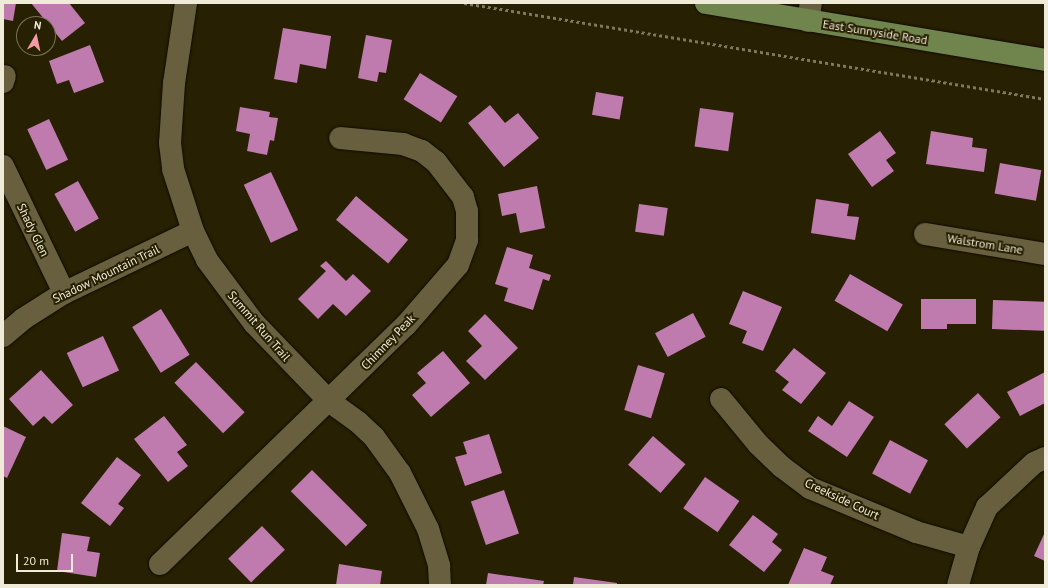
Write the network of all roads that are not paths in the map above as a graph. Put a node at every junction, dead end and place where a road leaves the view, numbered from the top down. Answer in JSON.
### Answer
{"nodes":[{"id":1,"x":186,"y":3,"type":"edge"},
{"id":2,"x":706,"y":3,"type":"edge"},
{"id":3,"x":761,"y":7,"type":"edge"},
{"id":4,"x":810,"y":12,"type":"edge"},
{"id":5,"x":1045,"y":60,"type":"edge"},
{"id":6,"x":340,"y":138,"type":"dead end"},
{"id":7,"x":3,"y":166,"type":"edge"},
{"id":8,"x":193,"y":231,"type":"junction"},
{"id":9,"x":925,"y":234,"type":"dead end"},
{"id":10,"x":1045,"y":254,"type":"edge"},
{"id":11,"x":64,"y":293,"type":"junction"},
{"id":12,"x":3,"y":336,"type":"edge"},
{"id":13,"x":721,"y":399,"type":"dead end"},
{"id":14,"x":329,"y":401,"type":"junction"},
{"id":15,"x":1045,"y":458,"type":"edge"},
{"id":16,"x":968,"y":547,"type":"junction"},
{"id":17,"x":160,"y":564,"type":"dead end"},
{"id":18,"x":440,"y":585,"type":"edge"},
{"id":19,"x":958,"y":585,"type":"edge"}],
"edges":[{"from":1,"to":8,"type":"street","name":"Summit Run Trail"},
{"from":2,"to":3,"type":"main road","name":"East Sunnyside Road"},
{"from":3,"to":4,"type":"main road","name":"East Sunnyside Road"},
{"from":4,"to":5,"type":"main road","name":"East Sunnyside Road"},
{"from":6,"to":14,"type":"street","name":"Chimney Peak"},
{"from":7,"to":11,"type":"street","name":"Shady Glen"},
{"from":8,"to":11,"type":"street","name":"Shadow Mountain Trail"},
{"from":8,"to":14,"type":"street","name":"Summit Run Trail"},
{"from":9,"to":10,"type":"street","name":"Walstrom Lane"},
{"from":11,"to":12,"type":"street","name":"Shadow Mountain Trail"},
{"from":13,"to":16,"type":"street","name":"Creekside Court"},
{"from":14,"to":17,"type":"street","name":"Chimney Peak"},
{"from":14,"to":18,"type":"street","name":"Summit Run Trail"},
{"from":15,"to":16,"type":"street"},
{"from":16,"to":19,"type":"street"}]}
